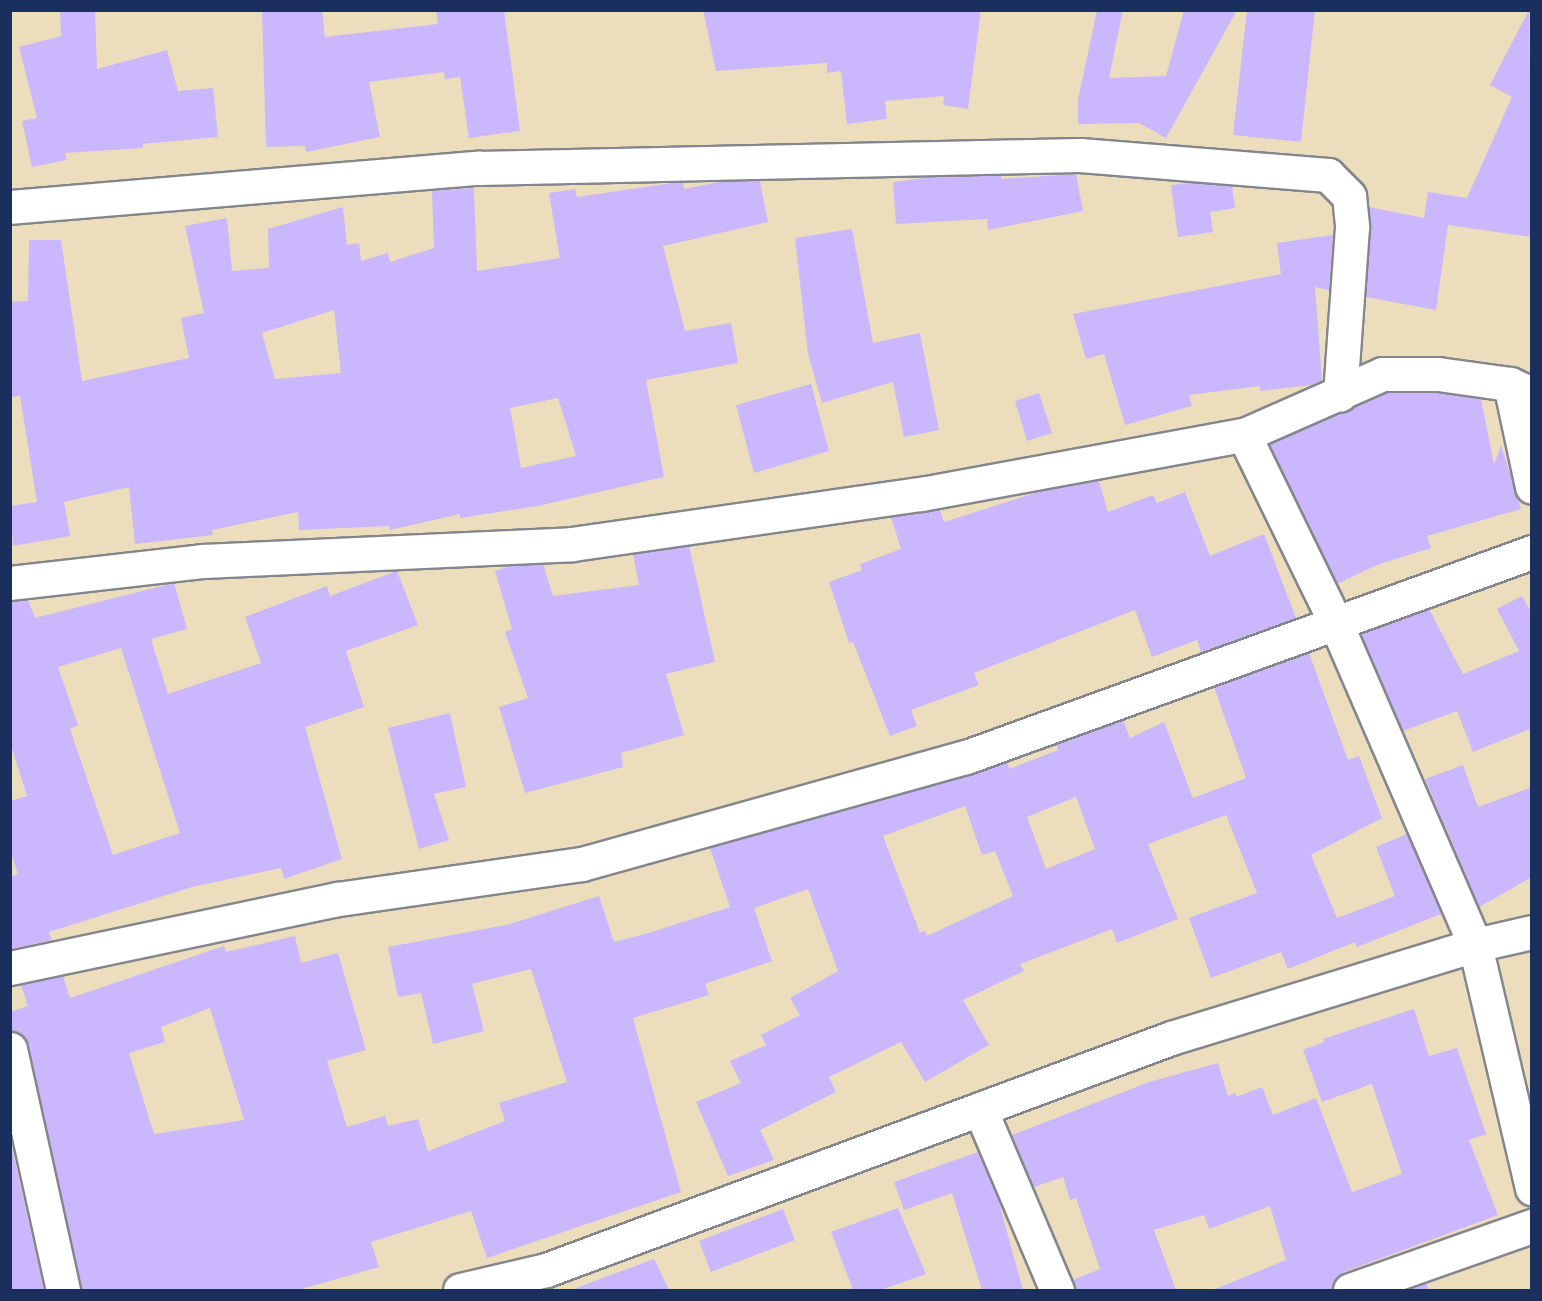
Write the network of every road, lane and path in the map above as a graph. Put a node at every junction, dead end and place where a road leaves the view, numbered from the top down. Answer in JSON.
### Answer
{"nodes":[{"id":1,"x":10,"y":207,"type":"edge"},
{"id":2,"x":1521,"y":389,"type":"edge"},
{"id":3,"x":1340,"y":395,"type":"junction"},
{"id":4,"x":1244,"y":435,"type":"junction"},
{"id":5,"x":1532,"y":487,"type":"edge"},
{"id":6,"x":1532,"y":552,"type":"edge"},
{"id":7,"x":10,"y":583,"type":"edge"},
{"id":8,"x":1337,"y":626,"type":"junction"},
{"id":9,"x":1532,"y":932,"type":"edge"},
{"id":10,"x":1475,"y":945,"type":"junction"},
{"id":11,"x":10,"y":968,"type":"edge"},
{"id":12,"x":10,"y":1049,"type":"edge"},
{"id":13,"x":980,"y":1109,"type":"junction"},
{"id":14,"x":1532,"y":1188,"type":"edge"},
{"id":15,"x":1532,"y":1226,"type":"edge"},
{"id":16,"x":63,"y":1290,"type":"edge"},
{"id":17,"x":460,"y":1290,"type":"edge"},
{"id":18,"x":1057,"y":1290,"type":"edge"},
{"id":19,"x":1350,"y":1290,"type":"edge"}],
"edges":[{"from":1,"to":3,"type":"street"},
{"from":2,"to":3,"type":"street"},
{"from":2,"to":5,"type":"street"},
{"from":3,"to":4,"type":"street"},
{"from":4,"to":7,"type":"street"},
{"from":4,"to":8,"type":"street"},
{"from":6,"to":8,"type":"street"},
{"from":8,"to":10,"type":"street"},
{"from":8,"to":11,"type":"street"},
{"from":9,"to":10,"type":"street"},
{"from":10,"to":13,"type":"street"},
{"from":10,"to":14,"type":"street"},
{"from":12,"to":16,"type":"street"},
{"from":13,"to":17,"type":"street"},
{"from":13,"to":18,"type":"street"},
{"from":15,"to":19,"type":"street"}]}
